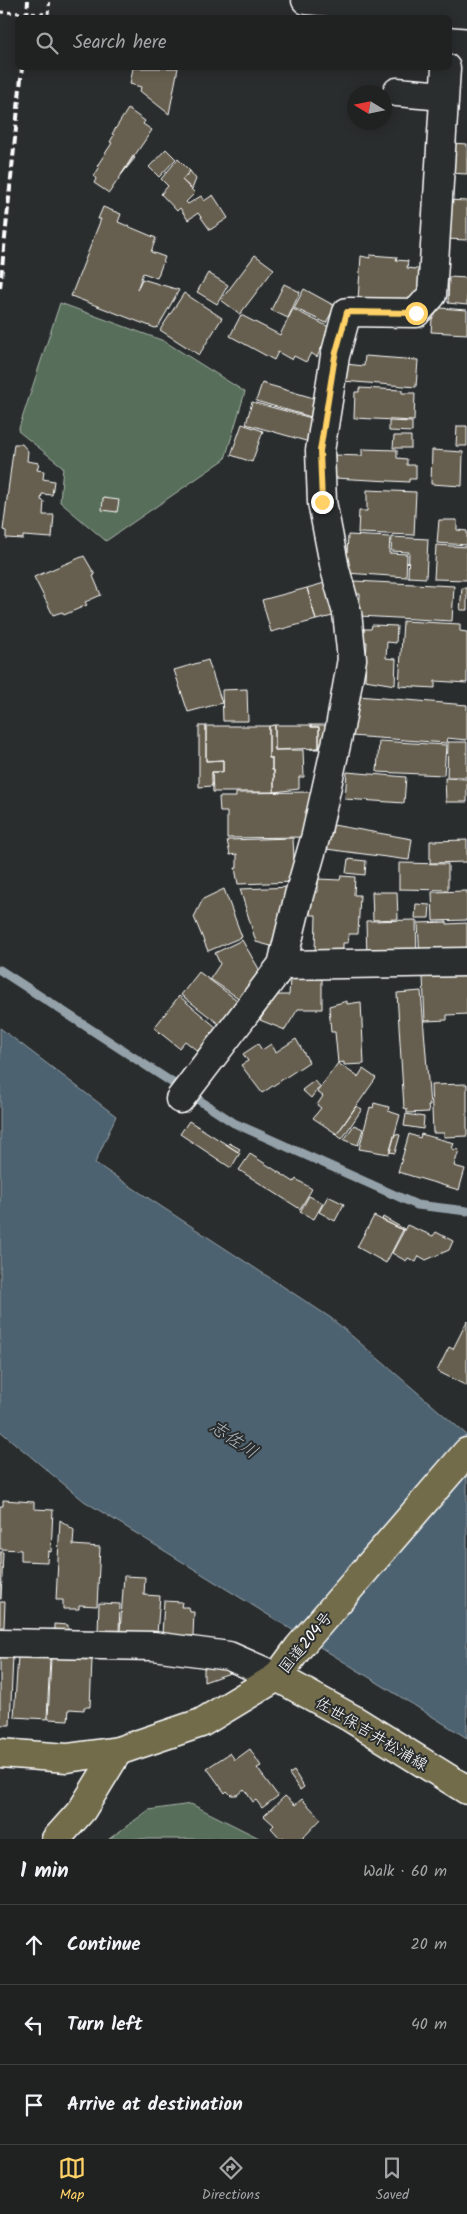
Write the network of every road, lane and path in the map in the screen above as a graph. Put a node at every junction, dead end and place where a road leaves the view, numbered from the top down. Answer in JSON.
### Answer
{"nodes":[{"id":1,"x":50,"y":0,"type":"edge"},
{"id":2,"x":306,"y":0,"type":"edge"},
{"id":3,"x":425,"y":0,"type":"edge"},
{"id":4,"x":453,"y":10,"type":"edge"},
{"id":5,"x":0,"y":12,"type":"edge"},
{"id":6,"x":446,"y":70,"type":"edge"},
{"id":7,"x":397,"y":92,"type":"dead end"},
{"id":8,"x":444,"y":96,"type":"junction"},
{"id":9,"x":467,"y":962,"type":"edge"},
{"id":10,"x":282,"y":965,"type":"junction"},
{"id":11,"x":180,"y":1099,"type":"dead end"},
{"id":12,"x":467,"y":1452,"type":"edge"},
{"id":13,"x":0,"y":1643,"type":"edge"},
{"id":14,"x":277,"y":1677,"type":"junction"},
{"id":15,"x":118,"y":1751,"type":"junction"},
{"id":16,"x":0,"y":1753,"type":"edge"},
{"id":17,"x":467,"y":1790,"type":"edge"},
{"id":18,"x":56,"y":1839,"type":"edge"}],
"edges":[{"from":1,"to":5,"type":"path","bridge":true},
{"from":2,"to":4,"type":"street"},
{"from":3,"to":4,"type":"street"},
{"from":6,"to":8,"type":"street"},
{"from":7,"to":8,"type":"street"},
{"from":8,"to":10,"type":"street"},
{"from":9,"to":10,"type":"street"},
{"from":10,"to":11,"type":"street"},
{"from":12,"to":14,"type":"main road","name":"国道204号"},
{"from":13,"to":14,"type":"street"},
{"from":14,"to":15,"type":"main road","name":"国道204号"},
{"from":14,"to":17,"type":"main road","name":"佐世保吉井松浦線"},
{"from":15,"to":16,"type":"main road","name":"国道204号"},
{"from":15,"to":18,"type":"main road"}]}
